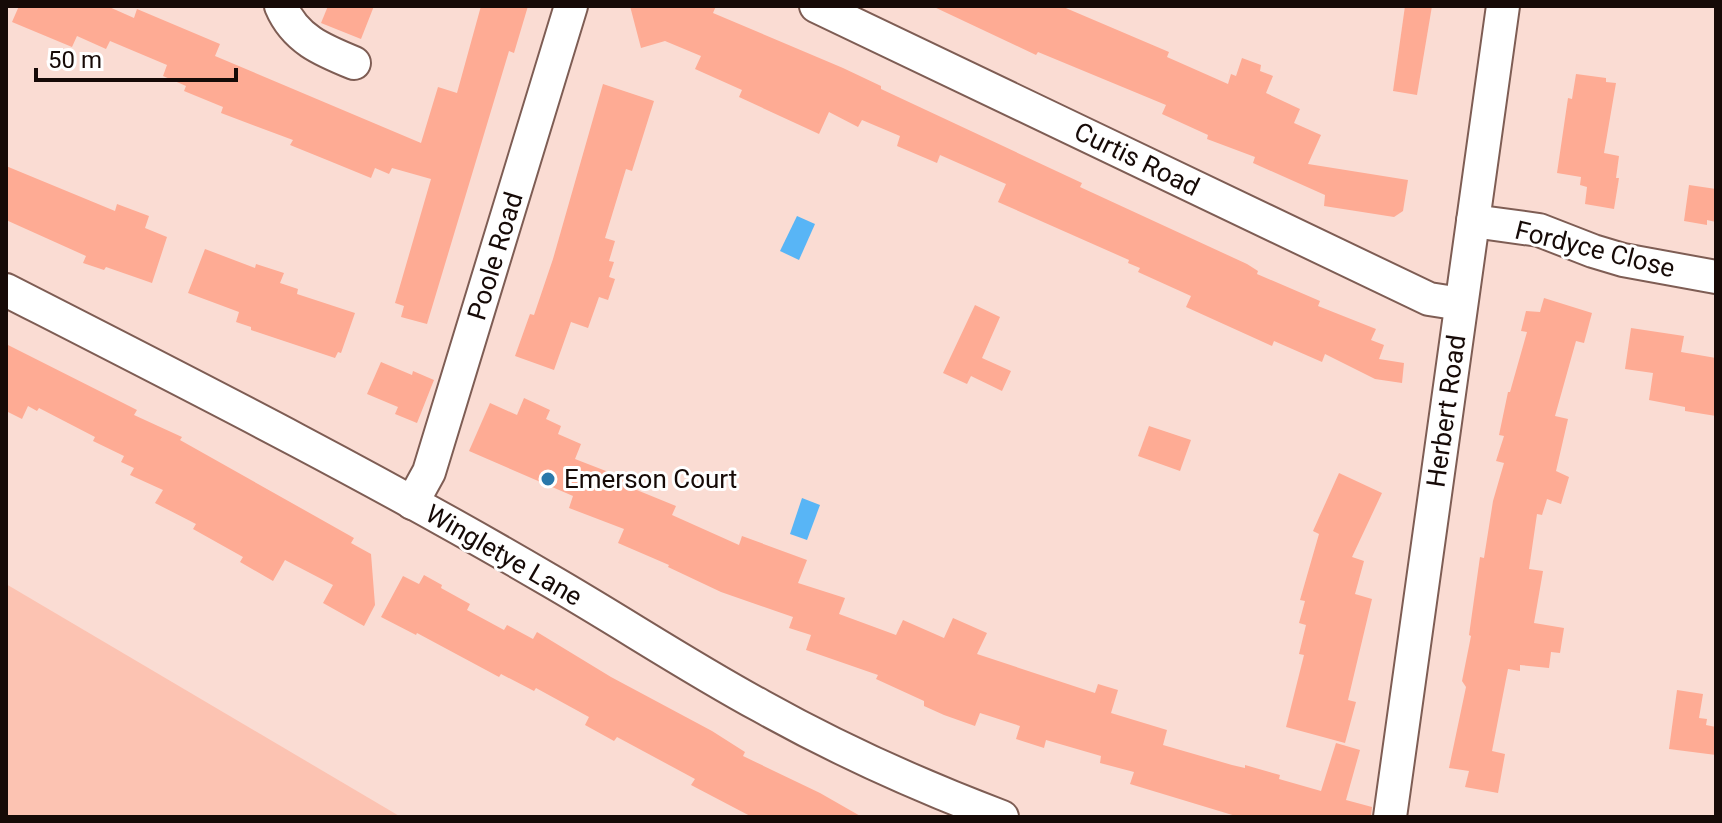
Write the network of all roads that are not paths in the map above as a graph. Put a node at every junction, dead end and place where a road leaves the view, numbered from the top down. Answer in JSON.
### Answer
{"nodes":[{"id":1,"x":281,"y":6,"type":"edge"},
{"id":2,"x":571,"y":6,"type":"edge"},
{"id":3,"x":816,"y":6,"type":"edge"},
{"id":4,"x":1503,"y":6,"type":"edge"},
{"id":5,"x":354,"y":63,"type":"dead end"},
{"id":6,"x":1473,"y":221,"type":"junction"},
{"id":7,"x":1716,"y":277,"type":"edge"},
{"id":8,"x":6,"y":290,"type":"edge"},
{"id":9,"x":1461,"y":304,"type":"junction"},
{"id":10,"x":412,"y":503,"type":"junction"},
{"id":11,"x":1002,"y":817,"type":"edge"},
{"id":12,"x":1390,"y":817,"type":"edge"}],
"edges":[{"from":1,"to":5,"type":"street"},
{"from":2,"to":10,"type":"street","name":"Poole Road"},
{"from":3,"to":9,"type":"street","name":"Curtis Road"},
{"from":4,"to":6,"type":"street","name":"Herbert Road"},
{"from":6,"to":7,"type":"street","name":"Fordyce Close"},
{"from":6,"to":9,"type":"street","name":"Herbert Road"},
{"from":8,"to":10,"type":"street","name":"Wingletye Lane"},
{"from":9,"to":12,"type":"street","name":"Herbert Road"},
{"from":10,"to":11,"type":"street","name":"Wingletye Lane"}]}
